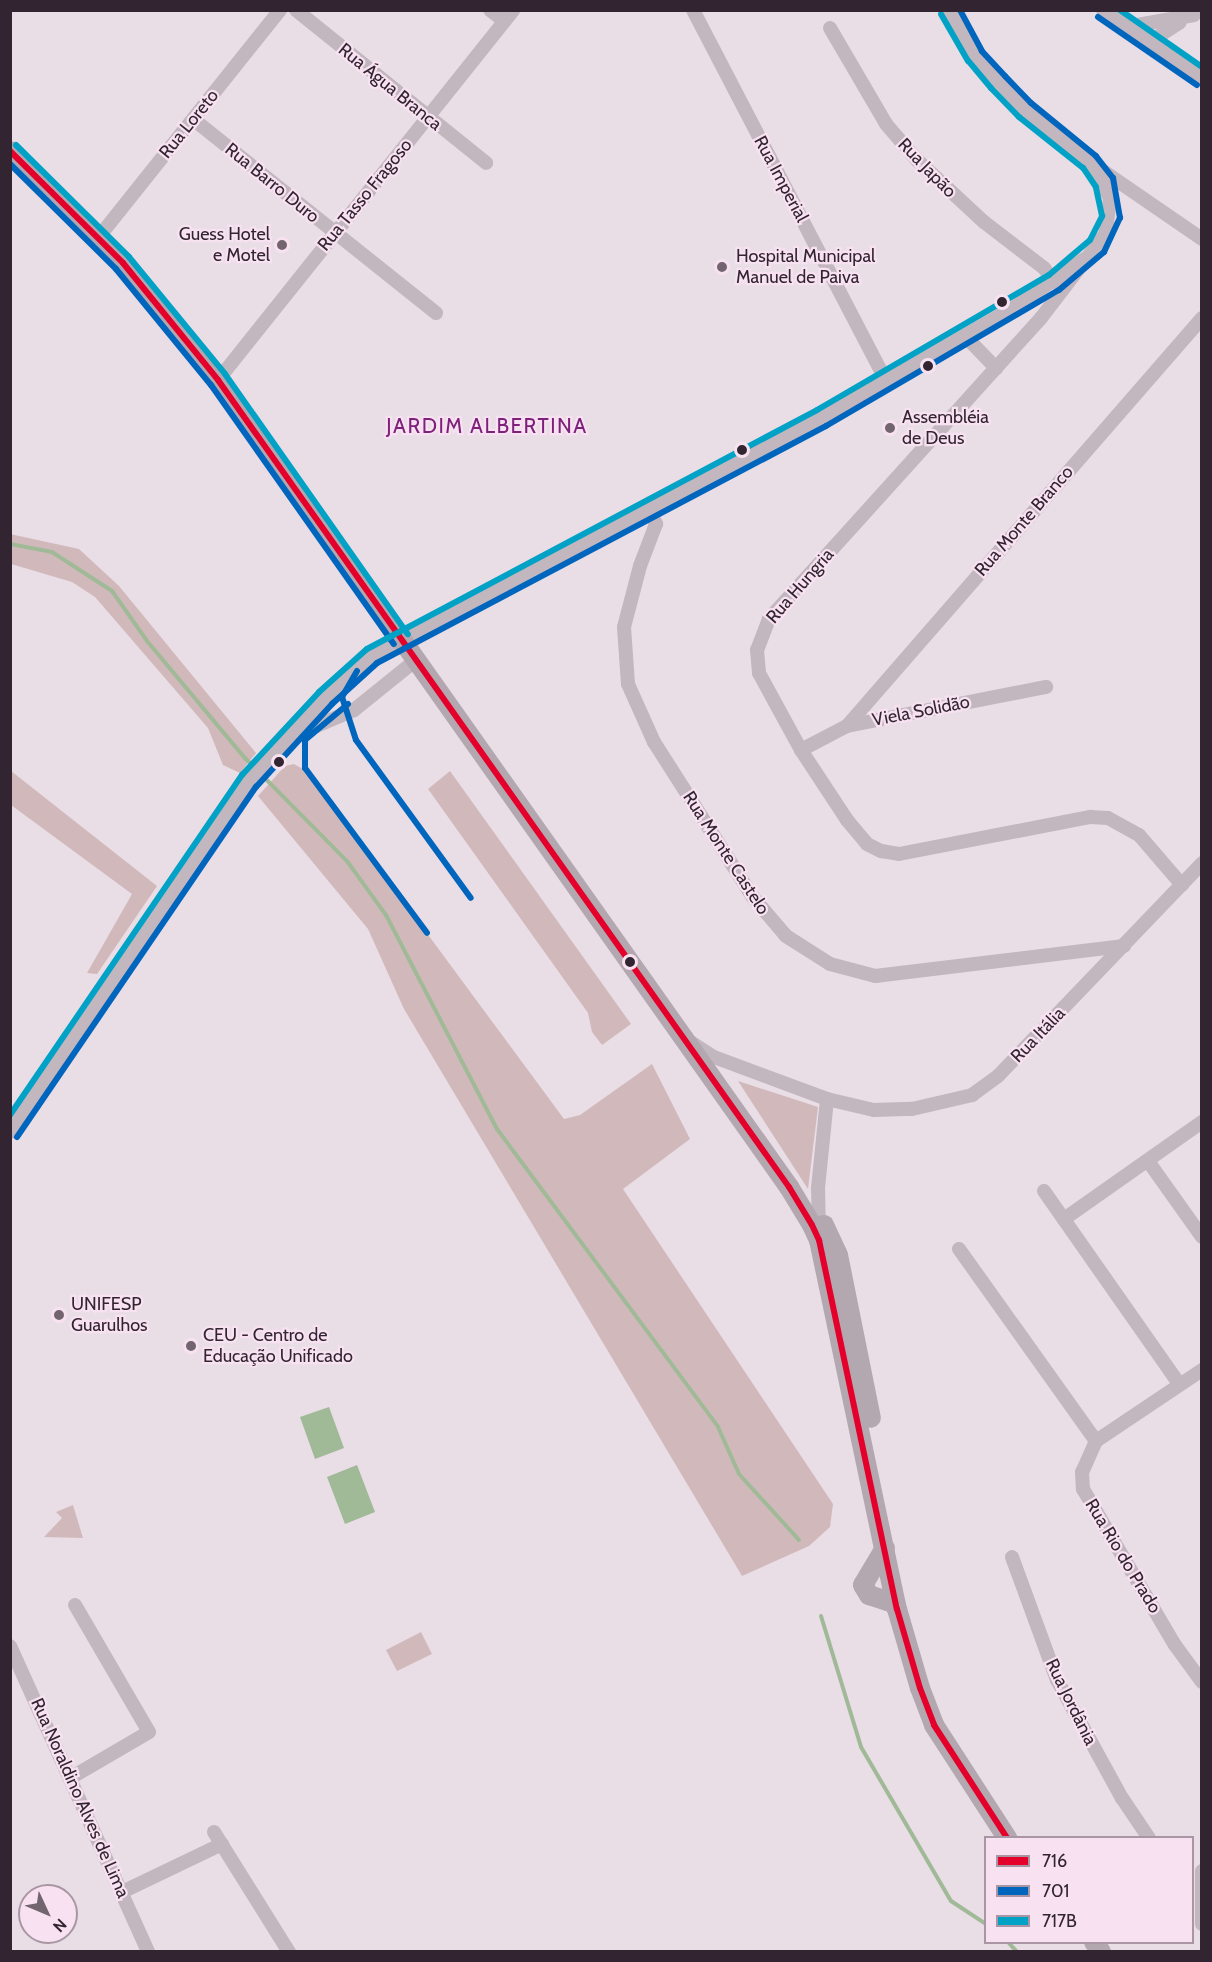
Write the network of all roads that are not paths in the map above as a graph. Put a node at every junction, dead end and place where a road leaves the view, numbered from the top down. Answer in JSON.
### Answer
{"nodes":[{"id":1,"x":280,"y":10,"type":"edge"},
{"id":2,"x":296,"y":10,"type":"edge"},
{"id":3,"x":490,"y":10,"type":"edge"},
{"id":4,"x":693,"y":10,"type":"edge"},
{"id":5,"x":949,"y":10,"type":"edge"},
{"id":6,"x":1103,"y":10,"type":"edge"},
{"id":7,"x":1198,"y":15,"type":"edge"},
{"id":8,"x":509,"y":16,"type":"edge"},
{"id":9,"x":1126,"y":27,"type":"junction"},
{"id":10,"x":830,"y":28,"type":"dead end"},
{"id":11,"x":1148,"y":43,"type":"junction"},
{"id":12,"x":1202,"y":78,"type":"edge"},
{"id":13,"x":427,"y":118,"type":"junction"},
{"id":14,"x":193,"y":119,"type":"junction"},
{"id":15,"x":10,"y":152,"type":"edge"},
{"id":16,"x":1090,"y":162,"type":"junction"},
{"id":17,"x":486,"y":163,"type":"dead end"},
{"id":18,"x":334,"y":233,"type":"junction"},
{"id":19,"x":98,"y":238,"type":"junction"},
{"id":20,"x":1202,"y":239,"type":"edge"},
{"id":21,"x":1084,"y":259,"type":"junction"},
{"id":22,"x":1054,"y":282,"type":"junction"},
{"id":23,"x":435,"y":313,"type":"dead end"},
{"id":24,"x":1202,"y":318,"type":"edge"},
{"id":25,"x":965,"y":336,"type":"junction"},
{"id":26,"x":996,"y":368,"type":"junction"},
{"id":27,"x":218,"y":380,"type":"junction"},
{"id":28,"x":886,"y":380,"type":"junction"},
{"id":29,"x":648,"y":508,"type":"junction"},
{"id":30,"x":401,"y":639,"type":"junction"},
{"id":31,"x":416,"y":660,"type":"junction"},
{"id":32,"x":1046,"y":687,"type":"dead end"},
{"id":33,"x":847,"y":726,"type":"junction"},
{"id":34,"x":291,"y":737,"type":"junction"},
{"id":35,"x":801,"y":750,"type":"junction"},
{"id":36,"x":1202,"y":863,"type":"edge"},
{"id":37,"x":1182,"y":885,"type":"junction"},
{"id":38,"x":1124,"y":946,"type":"junction"},
{"id":39,"x":679,"y":1035,"type":"junction"},
{"id":40,"x":827,"y":1099,"type":"junction"},
{"id":41,"x":1202,"y":1122,"type":"edge"},
{"id":42,"x":10,"y":1132,"type":"edge"},
{"id":43,"x":1148,"y":1161,"type":"junction"},
{"id":44,"x":1044,"y":1191,"type":"dead end"},
{"id":45,"x":819,"y":1215,"type":"junction"},
{"id":46,"x":1064,"y":1219,"type":"junction"},
{"id":47,"x":1202,"y":1237,"type":"edge"},
{"id":48,"x":819,"y":1240,"type":"junction"},
{"id":49,"x":959,"y":1249,"type":"dead end"},
{"id":50,"x":1202,"y":1370,"type":"edge"},
{"id":51,"x":1179,"y":1384,"type":"junction"},
{"id":52,"x":1096,"y":1441,"type":"junction"},
{"id":53,"x":885,"y":1548,"type":"junction"},
{"id":54,"x":1012,"y":1557,"type":"dead end"},
{"id":55,"x":896,"y":1604,"type":"junction"},
{"id":56,"x":75,"y":1605,"type":"dead end"},
{"id":57,"x":10,"y":1646,"type":"edge"},
{"id":58,"x":1202,"y":1682,"type":"edge"},
{"id":59,"x":72,"y":1778,"type":"junction"},
{"id":60,"x":214,"y":1832,"type":"dead end"},
{"id":61,"x":1006,"y":1836,"type":"edge"},
{"id":62,"x":1018,"y":1836,"type":"edge"},
{"id":63,"x":1148,"y":1836,"type":"edge"},
{"id":64,"x":222,"y":1844,"type":"junction"},
{"id":65,"x":1202,"y":1871,"type":"edge"},
{"id":66,"x":122,"y":1892,"type":"junction"},
{"id":67,"x":1196,"y":1905,"type":"edge"},
{"id":68,"x":1202,"y":1924,"type":"edge"},
{"id":69,"x":148,"y":1952,"type":"edge"},
{"id":70,"x":289,"y":1952,"type":"edge"}],
"edges":[{"from":1,"to":14,"type":"street","name":"Rua Loreto"},
{"from":2,"to":13,"type":"street","name":"Rua Água Branca"},
{"from":3,"to":8,"type":"street"},
{"from":4,"to":28,"type":"street","name":"Rua Imperial"},
{"from":5,"to":16,"type":"street"},
{"from":6,"to":9,"type":"street"},
{"from":7,"to":9,"type":"street"},
{"from":7,"to":11,"type":"street"},
{"from":8,"to":13,"type":"street","name":"Rua Tasso Fragoso"},
{"from":9,"to":11,"type":"street"},
{"from":10,"to":22,"type":"street","name":"Rua Japão"},
{"from":11,"to":12,"type":"street"},
{"from":13,"to":17,"type":"street","name":"Rua Água Branca"},
{"from":13,"to":18,"type":"street","name":"Rua Tasso Fragoso"},
{"from":14,"to":18,"type":"street","name":"Rua Barro Duro"},
{"from":14,"to":19,"type":"street","name":"Rua Loreto"},
{"from":15,"to":19,"type":"main road"},
{"from":16,"to":20,"type":"street"},
{"from":16,"to":21,"type":"street","name":"Rua Hungria"},
{"from":18,"to":23,"type":"street","name":"Rua Barro Duro"},
{"from":18,"to":27,"type":"street","name":"Rua Tasso Fragoso"},
{"from":19,"to":27,"type":"main road"},
{"from":21,"to":22,"type":"street"},
{"from":21,"to":26,"type":"street","name":"Rua Hungria"},
{"from":22,"to":25,"type":"street"},
{"from":24,"to":33,"type":"street","name":"Rua Monte Branco"},
{"from":25,"to":26,"type":"street"},
{"from":25,"to":28,"type":"street"},
{"from":26,"to":35,"type":"street","name":"Rua Hungria"},
{"from":27,"to":30,"type":"main road"},
{"from":28,"to":29,"type":"street"},
{"from":29,"to":30,"type":"street"},
{"from":29,"to":38,"type":"street","name":"Rua Monte Castelo"},
{"from":30,"to":31,"type":"main road"},
{"from":30,"to":34,"type":"street"},
{"from":31,"to":34,"type":"street"},
{"from":31,"to":39,"type":"main road"},
{"from":32,"to":33,"type":"street","name":"Viela Solidão"},
{"from":33,"to":35,"type":"street","name":"Viela Solidão"},
{"from":34,"to":42,"type":"street"},
{"from":35,"to":37,"type":"street","name":"Rua Hungria"},
{"from":36,"to":37,"type":"street","name":"Rua Itália"},
{"from":37,"to":38,"type":"street","name":"Rua Itália"},
{"from":38,"to":40,"type":"street","name":"Rua Itália"},
{"from":39,"to":40,"type":"street","name":"Rua Itália"},
{"from":39,"to":45,"type":"main road"},
{"from":39,"to":48,"type":"main road"},
{"from":40,"to":45,"type":"street"},
{"from":41,"to":43,"type":"street"},
{"from":43,"to":46,"type":"street"},
{"from":43,"to":47,"type":"street"},
{"from":44,"to":46,"type":"street"},
{"from":45,"to":48,"type":"street"},
{"from":45,"to":62,"type":"main road"},
{"from":46,"to":51,"type":"street"},
{"from":48,"to":53,"type":"main road"},
{"from":49,"to":52,"type":"street"},
{"from":50,"to":51,"type":"street"},
{"from":51,"to":52,"type":"street"},
{"from":52,"to":58,"type":"street","name":"Rua Rio do Prado"},
{"from":53,"to":55,"type":"main road"},
{"from":53,"to":55,"type":"main road"},
{"from":54,"to":63,"type":"street","name":"Rua Jordânia"},
{"from":55,"to":61,"type":"main road"},
{"from":56,"to":59,"type":"street"},
{"from":57,"to":59,"type":"street","name":"Rua Noraldino Alves de Lima"},
{"from":59,"to":66,"type":"street","name":"Rua Noraldino Alves de Lima"},
{"from":60,"to":64,"type":"street"},
{"from":64,"to":66,"type":"street"},
{"from":64,"to":70,"type":"street"},
{"from":65,"to":67,"type":"street"},
{"from":66,"to":69,"type":"street","name":"Rua Noraldino Alves de Lima"},
{"from":67,"to":68,"type":"street"}]}
